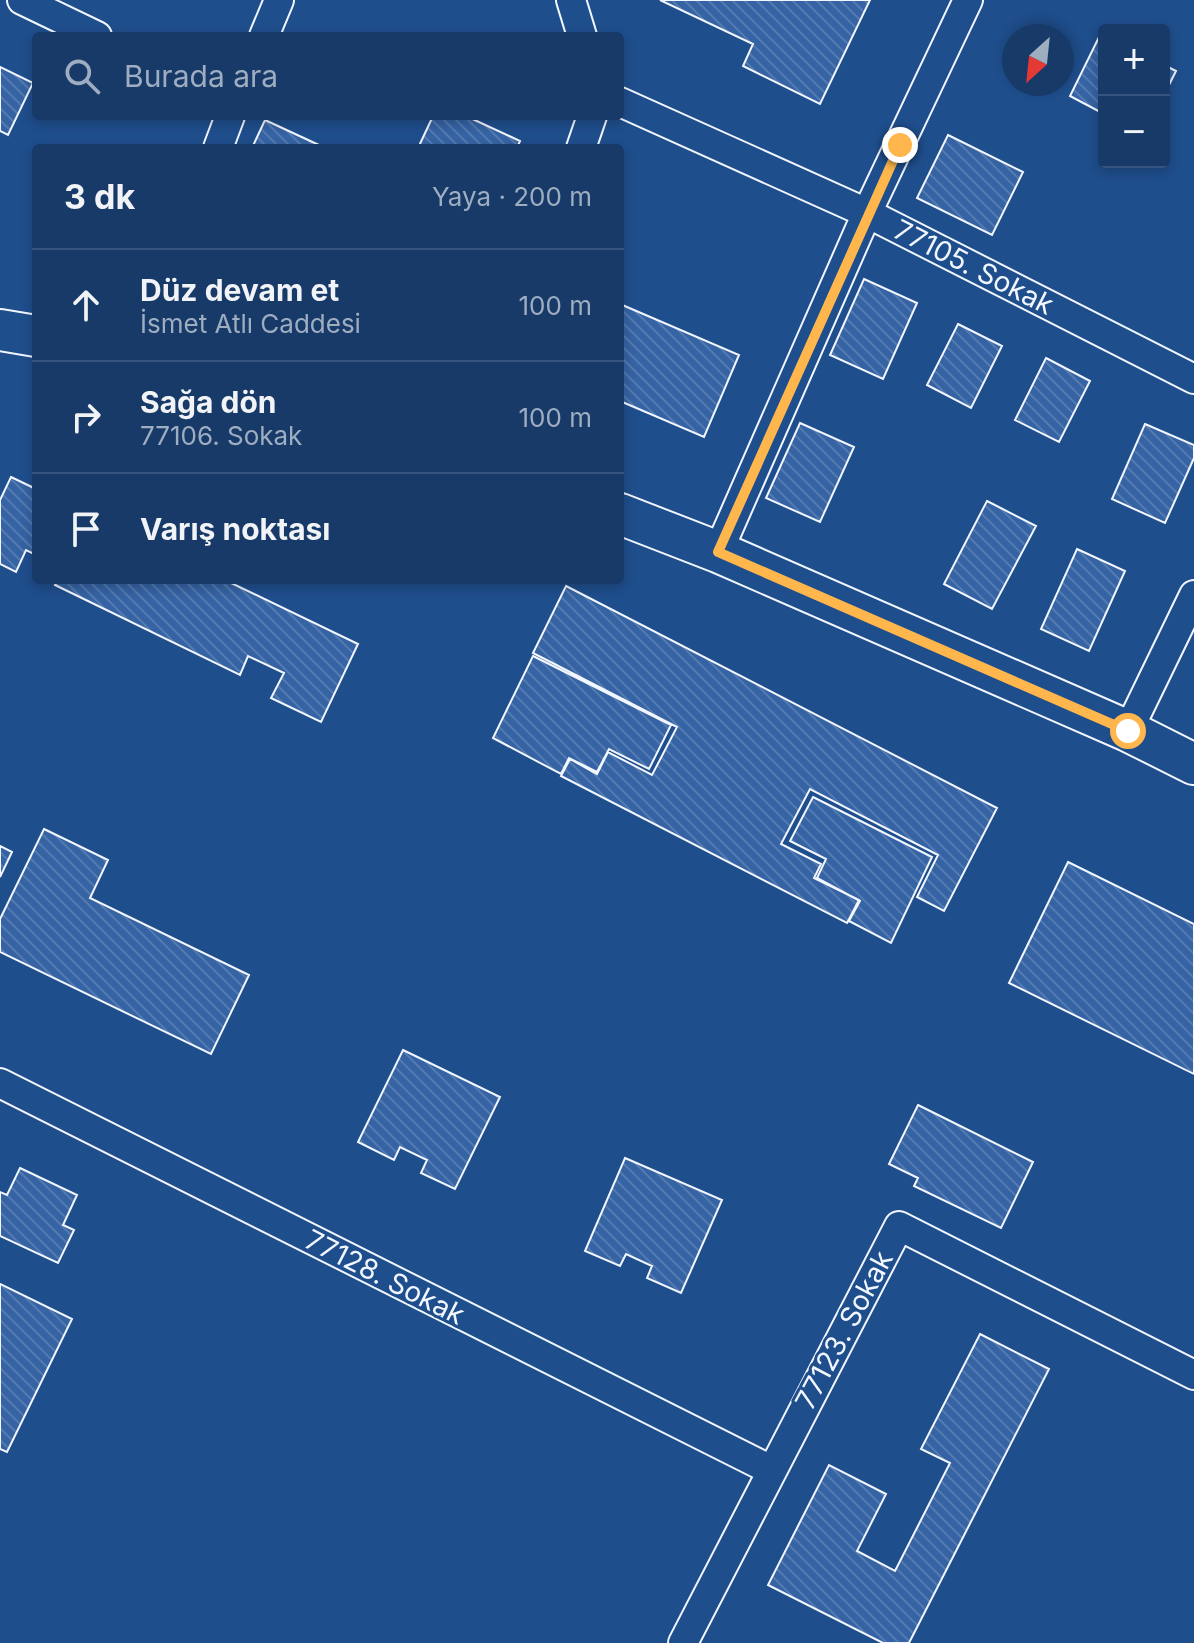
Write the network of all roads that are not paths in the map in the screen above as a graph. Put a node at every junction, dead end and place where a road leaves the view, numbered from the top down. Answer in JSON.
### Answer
{"nodes":[{"id":1,"x":22,"y":0,"type":"edge"},
{"id":2,"x":279,"y":0,"type":"edge"},
{"id":3,"x":571,"y":0,"type":"edge"},
{"id":4,"x":968,"y":0,"type":"edge"},
{"id":5,"x":89,"y":32,"type":"edge"},
{"id":6,"x":266,"y":32,"type":"edge"},
{"id":7,"x":581,"y":32,"type":"edge"},
{"id":8,"x":624,"y":104,"type":"edge"},
{"id":9,"x":228,"y":120,"type":"edge"},
{"id":10,"x":591,"y":120,"type":"edge"},
{"id":11,"x":220,"y":144,"type":"edge"},
{"id":12,"x":582,"y":144,"type":"edge"},
{"id":13,"x":867,"y":213,"type":"junction"},
{"id":14,"x":0,"y":330,"type":"edge"},
{"id":15,"x":32,"y":335,"type":"edge"},
{"id":16,"x":1194,"y":379,"type":"edge"},
{"id":17,"x":624,"y":516,"type":"edge"},
{"id":18,"x":718,"y":552,"type":"junction"},
{"id":19,"x":1194,"y":595,"type":"edge"},
{"id":20,"x":1128,"y":731,"type":"junction"},
{"id":21,"x":1194,"y":764,"type":"edge"},
{"id":22,"x":0,"y":1083,"type":"edge"},
{"id":23,"x":1194,"y":1375,"type":"edge"},
{"id":24,"x":771,"y":1470,"type":"junction"},
{"id":25,"x":683,"y":1643,"type":"edge"}],
"edges":[{"from":1,"to":5,"type":"street"},
{"from":2,"to":6,"type":"street"},
{"from":3,"to":7,"type":"street"},
{"from":4,"to":13,"type":"street"},
{"from":8,"to":13,"type":"street","name":"77105. Sokak"},
{"from":9,"to":11,"type":"street"},
{"from":10,"to":12,"type":"street"},
{"from":13,"to":16,"type":"street","name":"77105. Sokak"},
{"from":13,"to":18,"type":"street"},
{"from":14,"to":15,"type":"main road"},
{"from":17,"to":18,"type":"main road"},
{"from":18,"to":20,"type":"main road"},
{"from":19,"to":20,"type":"street"},
{"from":20,"to":21,"type":"main road"},
{"from":22,"to":24,"type":"street","name":"77128. Sokak"},
{"from":23,"to":24,"type":"street","name":"77123. Sokak"},
{"from":24,"to":25,"type":"street","name":"77123. Sokak"}]}
